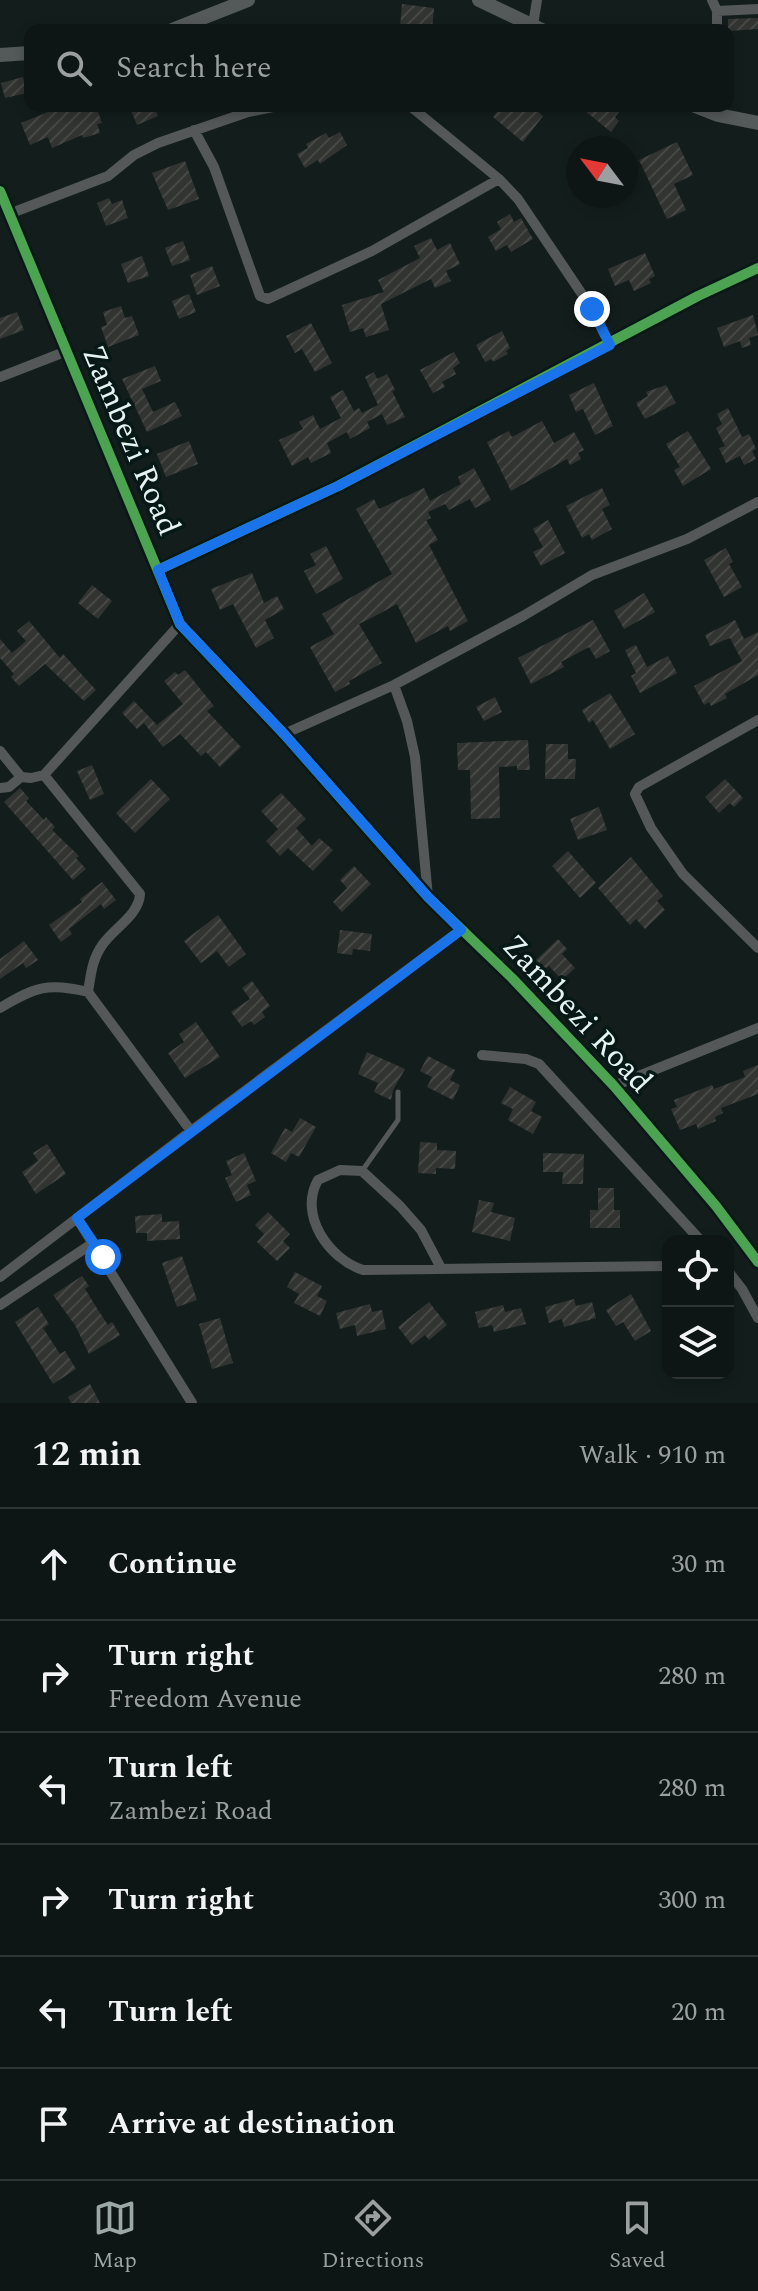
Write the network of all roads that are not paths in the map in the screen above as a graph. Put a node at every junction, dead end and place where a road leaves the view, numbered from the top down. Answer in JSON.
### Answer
{"nodes":[{"id":1,"x":248,"y":0,"type":"edge"},
{"id":2,"x":479,"y":0,"type":"edge"},
{"id":3,"x":537,"y":0,"type":"edge"},
{"id":4,"x":712,"y":0,"type":"edge"},
{"id":5,"x":758,"y":9,"type":"edge"},
{"id":6,"x":717,"y":11,"type":"junction"},
{"id":7,"x":187,"y":24,"type":"edge"},
{"id":8,"x":530,"y":24,"type":"edge"},
{"id":9,"x":538,"y":24,"type":"edge"},
{"id":10,"x":717,"y":24,"type":"edge"},
{"id":11,"x":24,"y":53,"type":"edge"},
{"id":12,"x":0,"y":55,"type":"edge"},
{"id":13,"x":248,"y":112,"type":"edge"},
{"id":14,"x":417,"y":112,"type":"edge"},
{"id":15,"x":724,"y":112,"type":"edge"},
{"id":16,"x":758,"y":123,"type":"edge"},
{"id":17,"x":194,"y":130,"type":"junction"},
{"id":18,"x":499,"y":179,"type":"junction"},
{"id":19,"x":0,"y":191,"type":"edge"},
{"id":20,"x":9,"y":214,"type":"junction"},
{"id":21,"x":758,"y":268,"type":"edge"},
{"id":22,"x":610,"y":345,"type":"junction"},
{"id":23,"x":67,"y":351,"type":"junction"},
{"id":24,"x":0,"y":377,"type":"edge"},
{"id":25,"x":758,"y":502,"type":"edge"},
{"id":26,"x":158,"y":570,"type":"junction"},
{"id":27,"x":180,"y":624,"type":"junction"},
{"id":28,"x":394,"y":685,"type":"junction"},
{"id":29,"x":758,"y":720,"type":"edge"},
{"id":30,"x":284,"y":734,"type":"junction"},
{"id":31,"x":0,"y":751,"type":"edge"},
{"id":32,"x":44,"y":775,"type":"junction"},
{"id":33,"x":21,"y":777,"type":"junction"},
{"id":34,"x":0,"y":788,"type":"edge"},
{"id":35,"x":428,"y":897,"type":"junction"},
{"id":36,"x":461,"y":930,"type":"junction"},
{"id":37,"x":758,"y":948,"type":"edge"},
{"id":38,"x":88,"y":992,"type":"junction"},
{"id":39,"x":0,"y":1008,"type":"edge"},
{"id":40,"x":758,"y":1028,"type":"edge"},
{"id":41,"x":482,"y":1055,"type":"dead end"},
{"id":42,"x":614,"y":1086,"type":"junction"},
{"id":43,"x":398,"y":1092,"type":"dead end"},
{"id":44,"x":191,"y":1131,"type":"junction"},
{"id":45,"x":362,"y":1171,"type":"junction"},
{"id":46,"x":77,"y":1218,"type":"junction"},
{"id":47,"x":696,"y":1235,"type":"edge"},
{"id":48,"x":93,"y":1243,"type":"junction"},
{"id":49,"x":758,"y":1262,"type":"edge"},
{"id":50,"x":662,"y":1266,"type":"edge"},
{"id":51,"x":441,"y":1268,"type":"junction"},
{"id":52,"x":0,"y":1277,"type":"edge"},
{"id":53,"x":734,"y":1279,"type":"edge"},
{"id":54,"x":0,"y":1305,"type":"edge"},
{"id":55,"x":758,"y":1318,"type":"edge"},
{"id":56,"x":192,"y":1403,"type":"edge"}],
"edges":[{"from":1,"to":7,"type":"street"},
{"from":2,"to":8,"type":"street"},
{"from":3,"to":9,"type":"street"},
{"from":4,"to":6,"type":"street"},
{"from":5,"to":6,"type":"street"},
{"from":6,"to":10,"type":"street"},
{"from":11,"to":12,"type":"street"},
{"from":13,"to":17,"type":"street"},
{"from":14,"to":18,"type":"street"},
{"from":15,"to":16,"type":"street"},
{"from":17,"to":18,"type":"street"},
{"from":17,"to":20,"type":"street"},
{"from":18,"to":22,"type":"street"},
{"from":19,"to":20,"type":"street","name":"Zambezi Road"},
{"from":20,"to":23,"type":"street","name":"Zambezi Road"},
{"from":21,"to":22,"type":"street"},
{"from":22,"to":26,"type":"street"},
{"from":23,"to":24,"type":"street"},
{"from":23,"to":26,"type":"street","name":"Zambezi Road"},
{"from":25,"to":28,"type":"street"},
{"from":26,"to":27,"type":"street","name":"Zambezi Road"},
{"from":27,"to":30,"type":"street","name":"Zambezi Road"},
{"from":27,"to":32,"type":"street"},
{"from":28,"to":30,"type":"street"},
{"from":28,"to":35,"type":"street"},
{"from":29,"to":37,"type":"street"},
{"from":30,"to":35,"type":"street","name":"Zambezi Road"},
{"from":31,"to":33,"type":"street"},
{"from":32,"to":33,"type":"street"},
{"from":32,"to":38,"type":"street"},
{"from":33,"to":34,"type":"street"},
{"from":35,"to":36,"type":"street","name":"Zambezi Road"},
{"from":36,"to":42,"type":"street","name":"Zambezi Road"},
{"from":36,"to":44,"type":"street"},
{"from":38,"to":39,"type":"street"},
{"from":38,"to":44,"type":"street"},
{"from":40,"to":42,"type":"street"},
{"from":41,"to":47,"type":"street"},
{"from":42,"to":49,"type":"street","name":"Zambezi Road"},
{"from":43,"to":45,"type":"lane"},
{"from":44,"to":46,"type":"street"},
{"from":45,"to":51,"type":"street"},
{"from":45,"to":51,"type":"street"},
{"from":46,"to":48,"type":"street"},
{"from":46,"to":52,"type":"street"},
{"from":48,"to":54,"type":"street"},
{"from":48,"to":56,"type":"street"},
{"from":50,"to":51,"type":"street"},
{"from":53,"to":55,"type":"street"}]}
